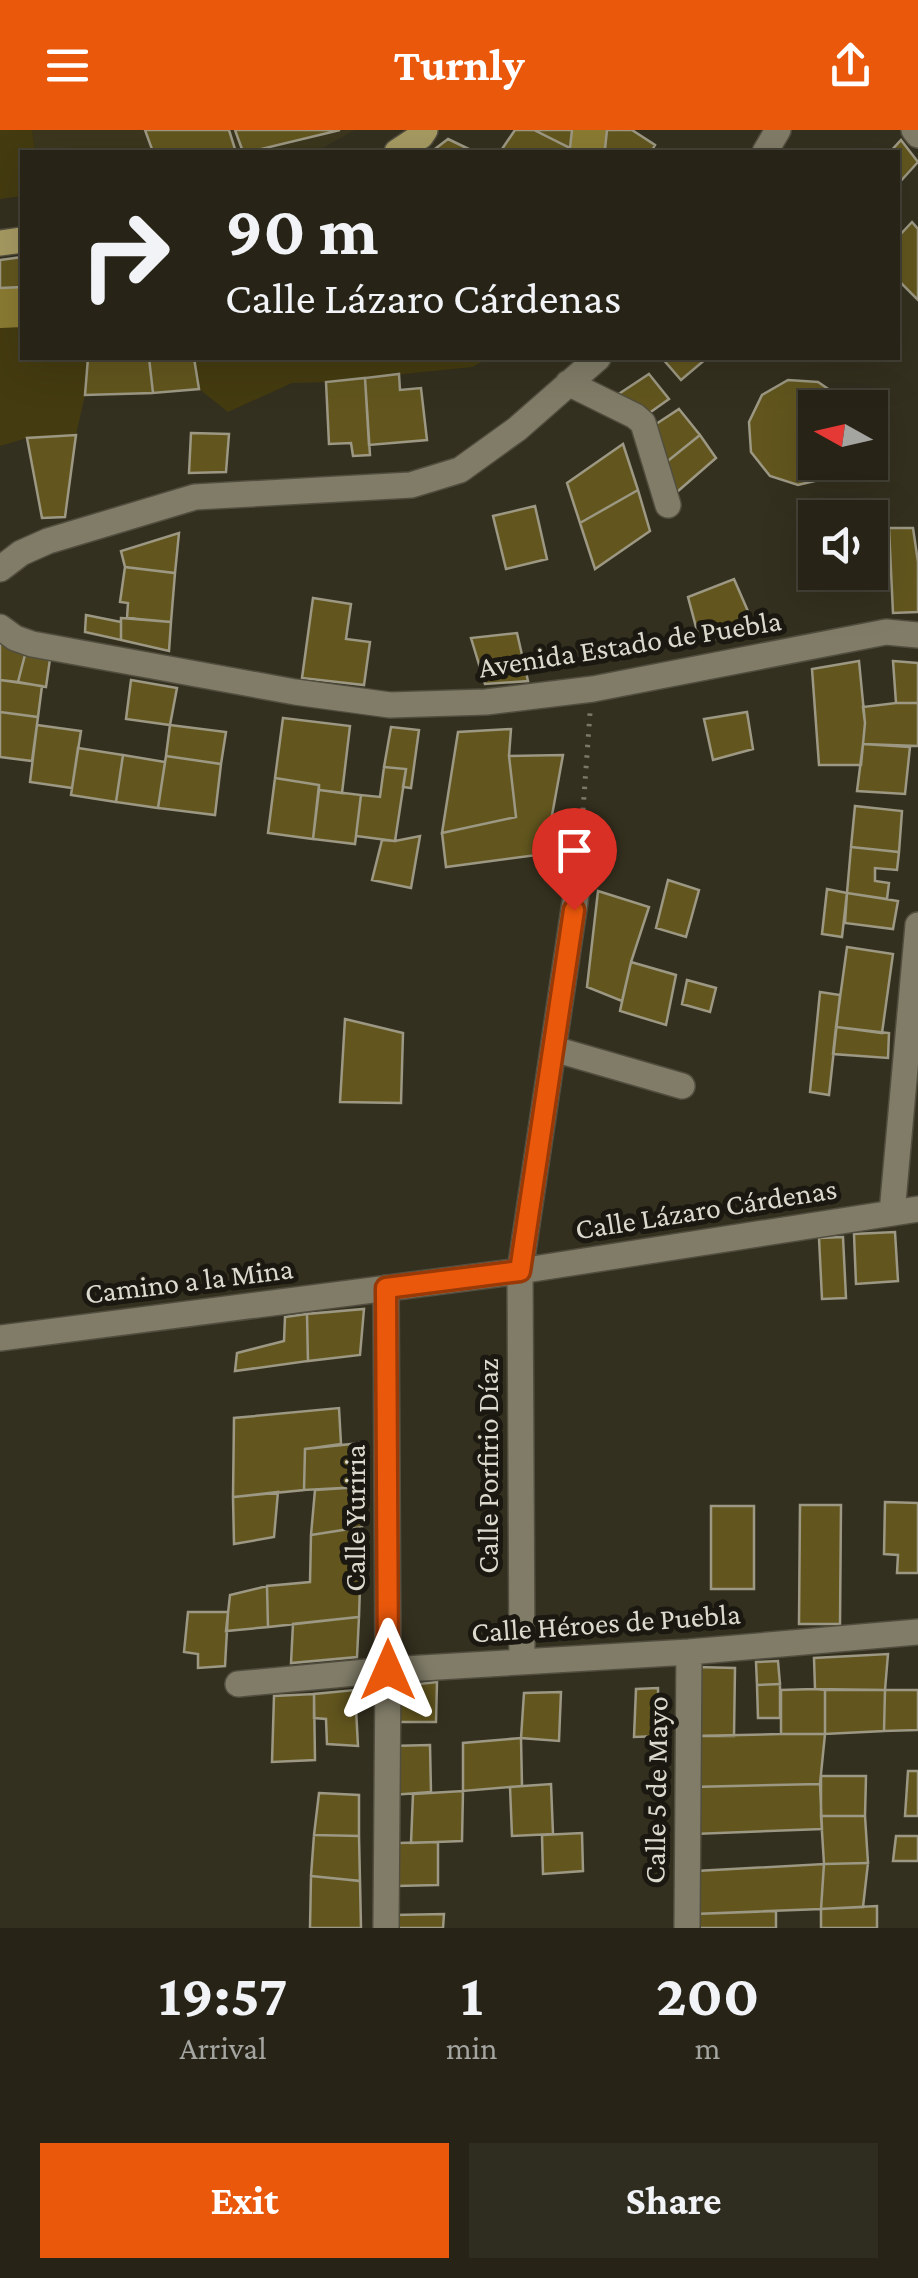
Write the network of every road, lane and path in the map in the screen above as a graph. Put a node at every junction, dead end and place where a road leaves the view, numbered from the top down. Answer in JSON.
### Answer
{"nodes":[{"id":1,"x":425,"y":130,"type":"edge"},
{"id":2,"x":401,"y":150,"type":"edge"},
{"id":3,"x":596,"y":360,"type":"edge"},
{"id":4,"x":568,"y":383,"type":"junction"},
{"id":5,"x":668,"y":505,"type":"dead end"},
{"id":6,"x":0,"y":569,"type":"edge"},
{"id":7,"x":0,"y":628,"type":"edge"},
{"id":8,"x":918,"y":635,"type":"edge"},
{"id":9,"x":588,"y":727,"type":"dead end"},
{"id":10,"x":579,"y":875,"type":"joint"},
{"id":11,"x":918,"y":925,"type":"edge"},
{"id":12,"x":554,"y":1050,"type":"junction"},
{"id":13,"x":682,"y":1086,"type":"dead end"},
{"id":14,"x":918,"y":1209,"type":"edge"},
{"id":15,"x":892,"y":1213,"type":"junction"},
{"id":16,"x":520,"y":1271,"type":"junction"},
{"id":17,"x":386,"y":1288,"type":"junction"},
{"id":18,"x":0,"y":1338,"type":"edge"},
{"id":19,"x":918,"y":1632,"type":"edge"},
{"id":20,"x":690,"y":1652,"type":"junction"},
{"id":21,"x":522,"y":1661,"type":"junction"},
{"id":22,"x":388,"y":1670,"type":"junction"},
{"id":23,"x":238,"y":1684,"type":"dead end"},
{"id":24,"x":386,"y":1928,"type":"edge"},
{"id":25,"x":687,"y":1928,"type":"edge"}],
"edges":[{"from":1,"to":2,"type":"main road"},
{"from":3,"to":4,"type":"street"},
{"from":4,"to":5,"type":"street"},
{"from":4,"to":6,"type":"street"},
{"from":7,"to":8,"type":"street","name":"Avenida Estado de Puebla"},
{"from":9,"to":10,"type":"path"},
{"from":10,"to":12,"type":"street","name":"Calle Porfirio Díaz"},
{"from":11,"to":15,"type":"street"},
{"from":12,"to":13,"type":"street"},
{"from":12,"to":16,"type":"street","name":"Calle Porfirio Díaz"},
{"from":14,"to":15,"type":"street","name":"Calle Lázaro Cárdenas"},
{"from":15,"to":16,"type":"street","name":"Calle Lázaro Cárdenas"},
{"from":16,"to":17,"type":"street","name":"Calle Lázaro Cárdenas"},
{"from":16,"to":21,"type":"street","name":"Calle Porfirio Díaz"},
{"from":17,"to":18,"type":"street","name":"Camino a la Mina"},
{"from":17,"to":22,"type":"street","name":"Calle Yuriria"},
{"from":19,"to":20,"type":"street","name":"Calle Héroes de Puebla"},
{"from":20,"to":21,"type":"street","name":"Calle Héroes de Puebla"},
{"from":20,"to":25,"type":"street","name":"Calle 5 de Mayo"},
{"from":21,"to":22,"type":"street","name":"Calle Héroes de Puebla"},
{"from":22,"to":23,"type":"street","name":"Calle Héroes de Puebla"},
{"from":22,"to":24,"type":"street","name":"Calle Yuriria"}]}
